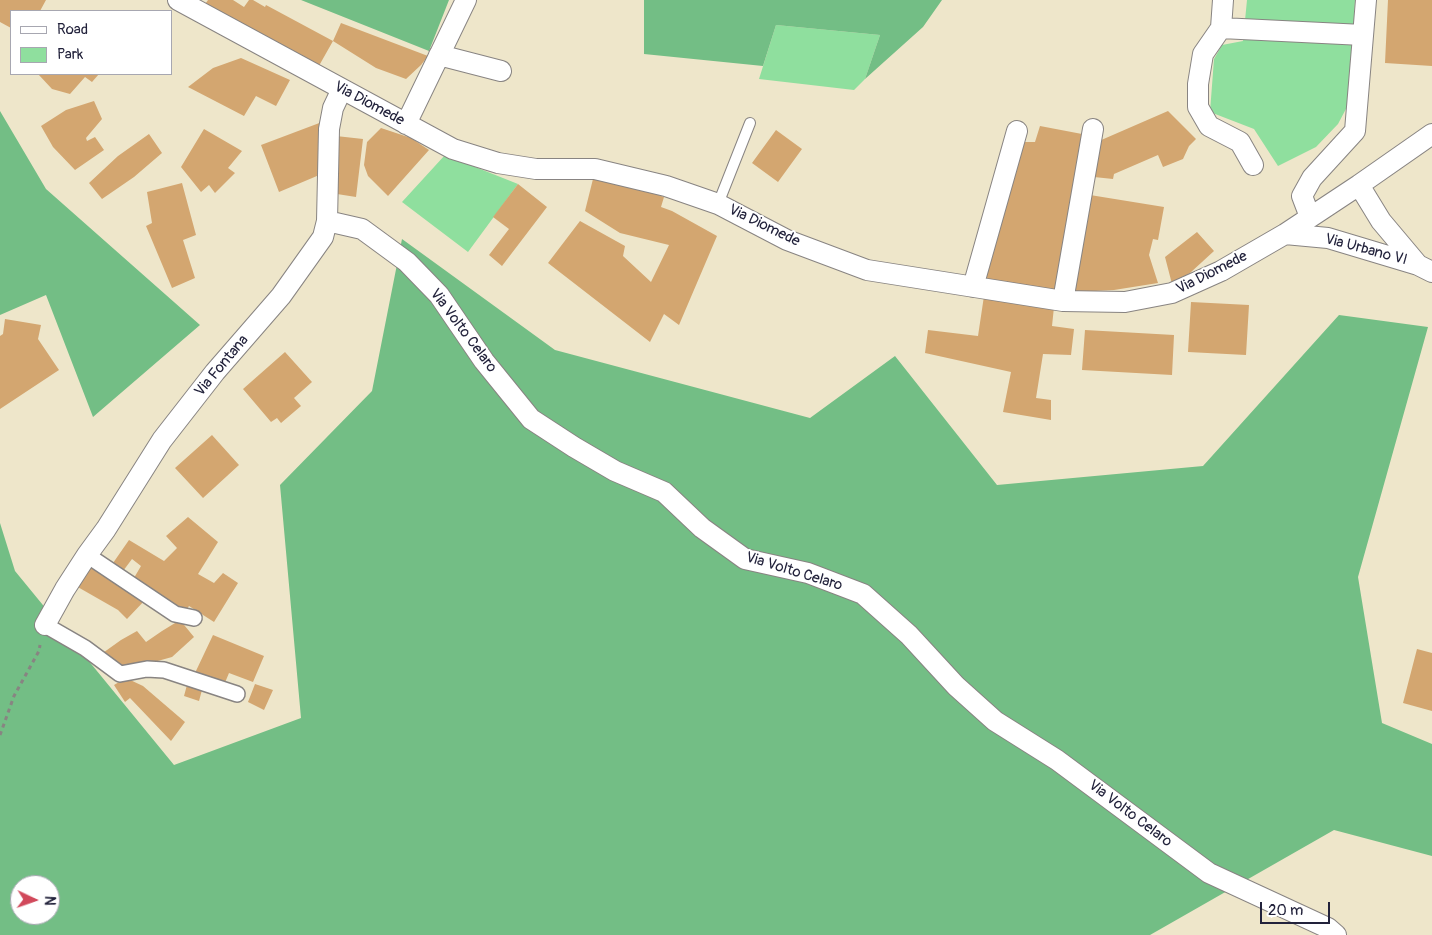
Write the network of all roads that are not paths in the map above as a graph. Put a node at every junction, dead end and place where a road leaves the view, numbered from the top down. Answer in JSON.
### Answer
{"nodes":[{"id":1,"x":178,"y":0,"type":"edge"},
{"id":2,"x":466,"y":0,"type":"edge"},
{"id":3,"x":1223,"y":0,"type":"edge"},
{"id":4,"x":1366,"y":0,"type":"edge"},
{"id":5,"x":1221,"y":28,"type":"junction"},
{"id":6,"x":1363,"y":35,"type":"junction"},
{"id":7,"x":439,"y":55,"type":"junction"},
{"id":8,"x":501,"y":71,"type":"dead end"},
{"id":9,"x":342,"y":89,"type":"junction"},
{"id":10,"x":750,"y":123,"type":"dead end"},
{"id":11,"x":406,"y":124,"type":"junction"},
{"id":12,"x":1093,"y":129,"type":"dead end"},
{"id":13,"x":1017,"y":131,"type":"dead end"},
{"id":14,"x":1432,"y":134,"type":"edge"},
{"id":15,"x":1253,"y":165,"type":"dead end"},
{"id":16,"x":1359,"y":185,"type":"junction"},
{"id":17,"x":718,"y":204,"type":"junction"},
{"id":18,"x":1310,"y":217,"type":"junction"},
{"id":19,"x":327,"y":221,"type":"junction"},
{"id":20,"x":1285,"y":234,"type":"junction"},
{"id":21,"x":1425,"y":268,"type":"edge"},
{"id":22,"x":973,"y":287,"type":"junction"},
{"id":23,"x":1063,"y":301,"type":"junction"},
{"id":24,"x":87,"y":555,"type":"junction"},
{"id":25,"x":194,"y":618,"type":"dead end"},
{"id":26,"x":45,"y":625,"type":"joint"},
{"id":27,"x":237,"y":694,"type":"dead end"},
{"id":28,"x":1336,"y":935,"type":"edge"}],
"edges":[{"from":1,"to":9,"type":"street","name":"Via Diomede"},
{"from":2,"to":7,"type":"street"},
{"from":3,"to":5,"type":"street"},
{"from":4,"to":6,"type":"street"},
{"from":5,"to":6,"type":"street"},
{"from":5,"to":15,"type":"street"},
{"from":6,"to":18,"type":"street"},
{"from":7,"to":8,"type":"street"},
{"from":7,"to":11,"type":"street"},
{"from":9,"to":11,"type":"street","name":"Via Diomede"},
{"from":9,"to":19,"type":"street","name":"Via Fontana"},
{"from":10,"to":17,"type":"lane"},
{"from":11,"to":17,"type":"street","name":"Via Diomede"},
{"from":12,"to":23,"type":"street"},
{"from":13,"to":22,"type":"street"},
{"from":14,"to":16,"type":"street","name":"Via Diomede"},
{"from":16,"to":18,"type":"street","name":"Via Diomede"},
{"from":16,"to":21,"type":"street","name":"Via Urbano VI"},
{"from":17,"to":22,"type":"street","name":"Via Diomede"},
{"from":18,"to":20,"type":"street","name":"Via Diomede"},
{"from":19,"to":24,"type":"street","name":"Via Fontana"},
{"from":19,"to":28,"type":"street","name":"Via Volto Celaro"},
{"from":20,"to":21,"type":"street","name":"Via Urbano VI"},
{"from":20,"to":23,"type":"street","name":"Via Diomede"},
{"from":22,"to":23,"type":"street","name":"Via Diomede"},
{"from":24,"to":25,"type":"street"},
{"from":24,"to":26,"type":"street","name":"Via Fontana"},
{"from":26,"to":27,"type":"street"}]}
